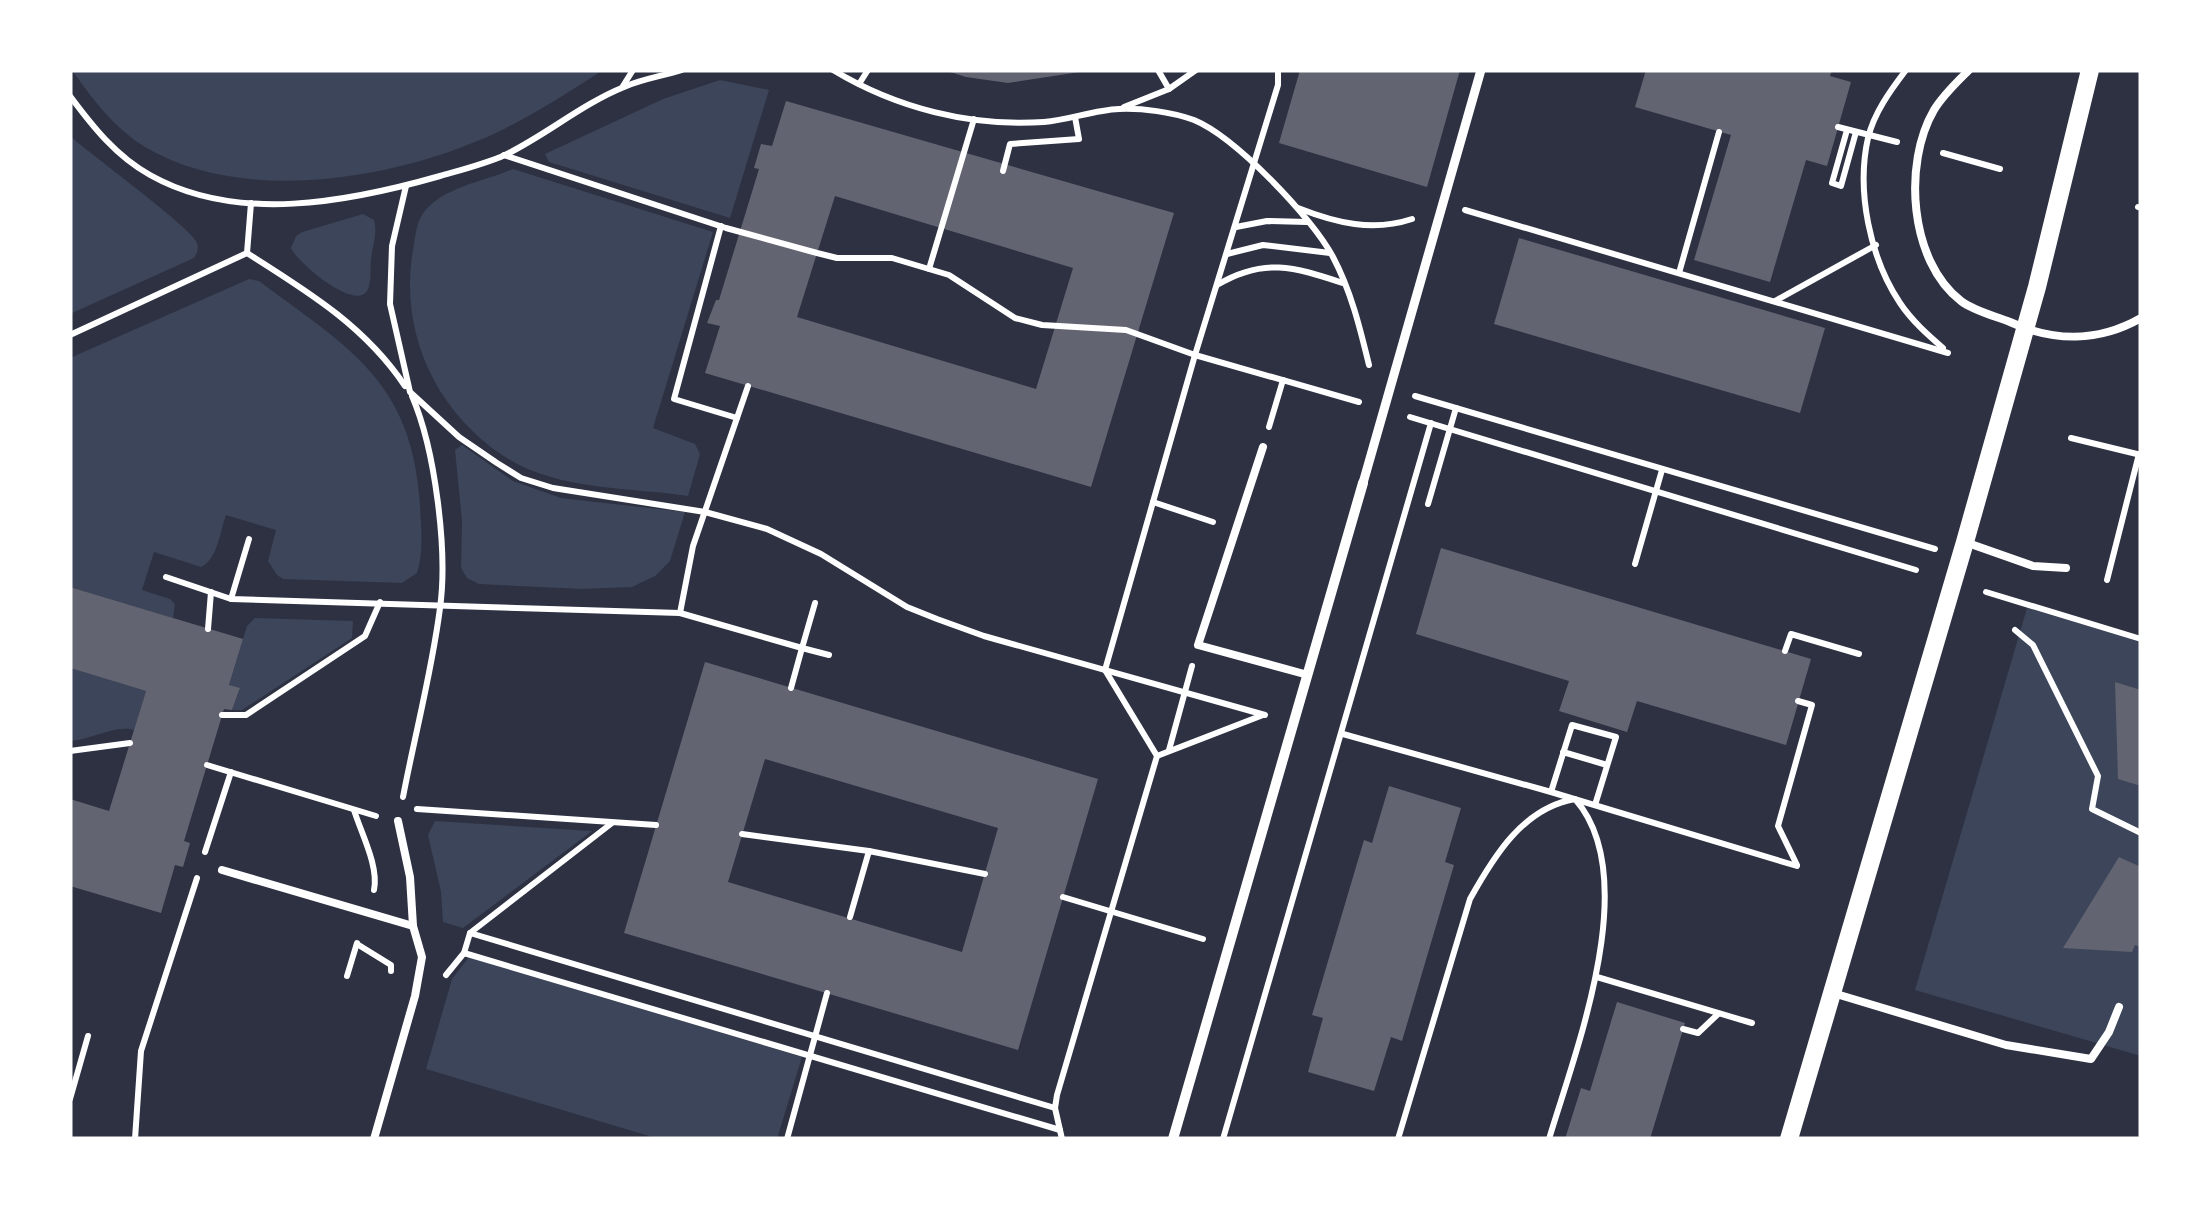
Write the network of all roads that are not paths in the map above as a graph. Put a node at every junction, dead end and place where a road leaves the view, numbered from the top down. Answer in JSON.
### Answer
{"nodes":[{"id":1,"x":1481,"y":70,"type":"edge"},
{"id":2,"x":1969,"y":70,"type":"edge"},
{"id":3,"x":2090,"y":70,"type":"edge"},
{"id":4,"x":2141,"y":318,"type":"edge"},
{"id":5,"x":2025,"y":329,"type":"junction"},
{"id":6,"x":1263,"y":446,"type":"road end"},
{"id":7,"x":1363,"y":483,"type":"joint"},
{"id":8,"x":1965,"y":542,"type":"junction"},
{"id":9,"x":2066,"y":568,"type":"dead end"},
{"id":10,"x":1308,"y":675,"type":"junction"},
{"id":11,"x":398,"y":821,"type":"road end"},
{"id":12,"x":222,"y":870,"type":"dead end"},
{"id":13,"x":413,"y":926,"type":"junction"},
{"id":14,"x":1833,"y":993,"type":"junction"},
{"id":15,"x":2119,"y":1006,"type":"dead end"},
{"id":16,"x":374,"y":1139,"type":"edge"},
{"id":17,"x":1173,"y":1139,"type":"edge"},
{"id":18,"x":1790,"y":1139,"type":"edge"}],
"edges":[{"from":1,"to":7,"type":"street"},
{"from":2,"to":5,"type":"lane"},
{"from":3,"to":5,"type":"street"},
{"from":4,"to":5,"type":"lane"},
{"from":5,"to":8,"type":"street"},
{"from":6,"to":10,"type":"lane"},
{"from":7,"to":10,"type":"street"},
{"from":8,"to":9,"type":"lane"},
{"from":8,"to":14,"type":"street"},
{"from":10,"to":17,"type":"street"},
{"from":11,"to":13,"type":"lane"},
{"from":12,"to":13,"type":"lane"},
{"from":13,"to":16,"type":"lane"},
{"from":14,"to":15,"type":"lane"},
{"from":14,"to":18,"type":"street"}]}
